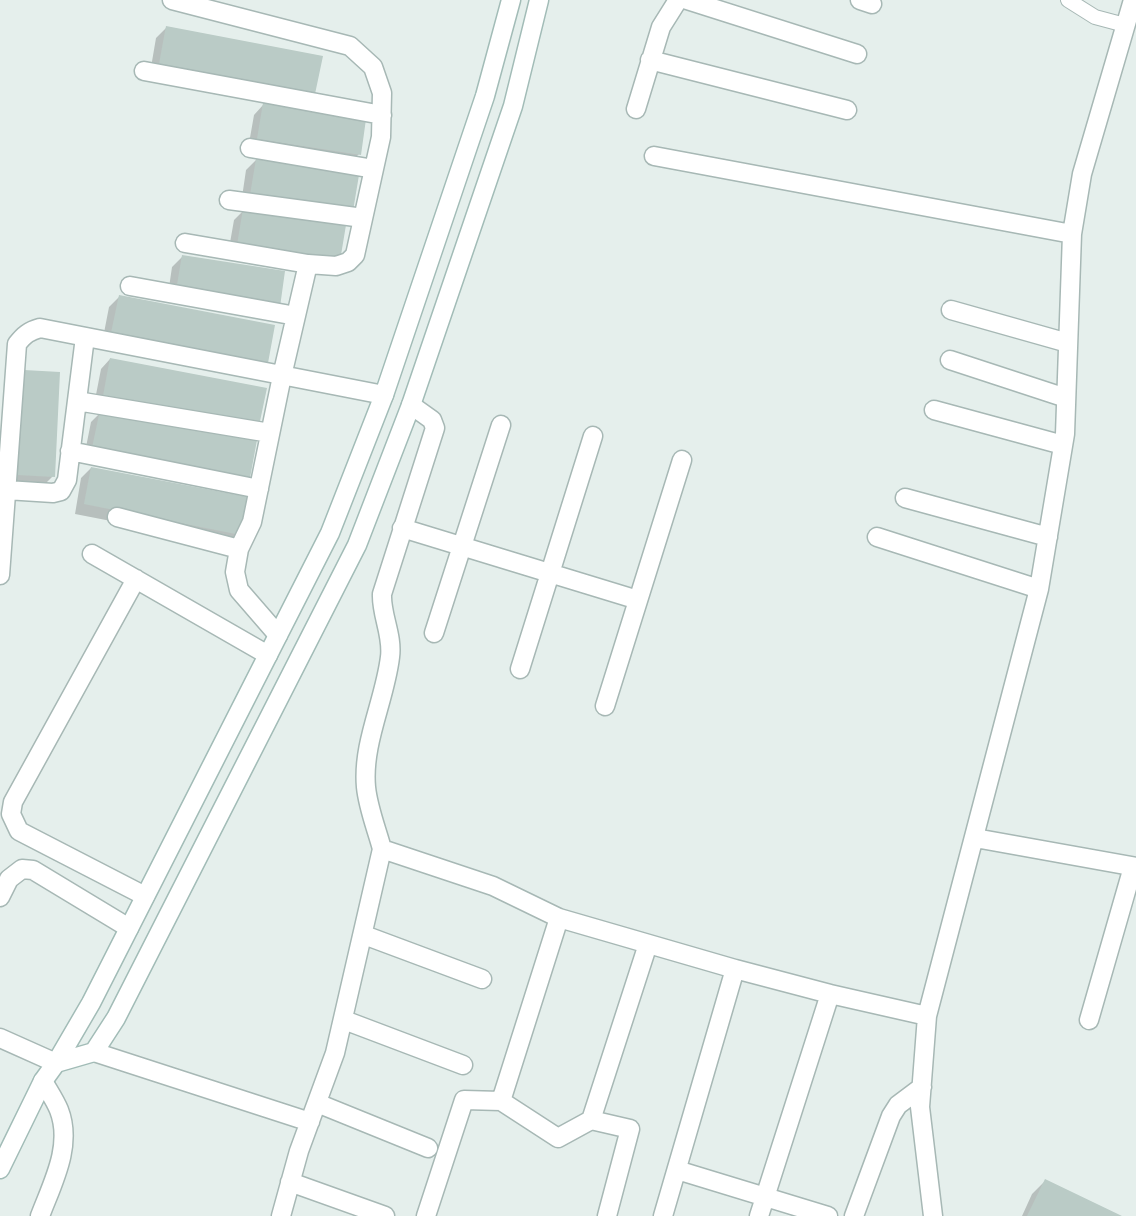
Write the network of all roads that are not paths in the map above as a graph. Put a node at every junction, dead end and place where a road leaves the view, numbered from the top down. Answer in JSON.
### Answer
{"nodes":[{"id":1,"x":172,"y":0,"type":"edge"},
{"id":2,"x":511,"y":0,"type":"edge"},
{"id":3,"x":539,"y":0,"type":"edge"},
{"id":4,"x":678,"y":0,"type":"edge"},
{"id":5,"x":687,"y":0,"type":"edge"},
{"id":6,"x":1068,"y":0,"type":"edge"},
{"id":7,"x":1133,"y":0,"type":"edge"},
{"id":8,"x":1125,"y":25,"type":"junction"},
{"id":9,"x":857,"y":54,"type":"dead end"},
{"id":10,"x":650,"y":60,"type":"junction"},
{"id":11,"x":144,"y":71,"type":"dead end"},
{"id":12,"x":636,"y":109,"type":"dead end"},
{"id":13,"x":848,"y":110,"type":"dead end"},
{"id":14,"x":382,"y":115,"type":"junction"},
{"id":15,"x":250,"y":148,"type":"dead end"},
{"id":16,"x":654,"y":156,"type":"dead end"},
{"id":17,"x":374,"y":169,"type":"junction"},
{"id":18,"x":229,"y":200,"type":"dead end"},
{"id":19,"x":363,"y":218,"type":"junction"},
{"id":20,"x":1072,"y":234,"type":"junction"},
{"id":21,"x":185,"y":243,"type":"dead end"},
{"id":22,"x":308,"y":264,"type":"junction"},
{"id":23,"x":130,"y":286,"type":"dead end"},
{"id":24,"x":951,"y":310,"type":"dead end"},
{"id":25,"x":296,"y":316,"type":"junction"},
{"id":26,"x":85,"y":337,"type":"junction"},
{"id":27,"x":1068,"y":343,"type":"junction"},
{"id":28,"x":950,"y":360,"type":"dead end"},
{"id":29,"x":282,"y":376,"type":"junction"},
{"id":30,"x":6,"y":389,"type":"edge"},
{"id":31,"x":384,"y":395,"type":"junction"},
{"id":32,"x":1066,"y":398,"type":"junction"},
{"id":33,"x":77,"y":401,"type":"junction"},
{"id":34,"x":411,"y":405,"type":"junction"},
{"id":35,"x":934,"y":410,"type":"dead end"},
{"id":36,"x":501,"y":425,"type":"dead end"},
{"id":37,"x":270,"y":433,"type":"junction"},
{"id":38,"x":593,"y":436,"type":"dead end"},
{"id":39,"x":1063,"y":445,"type":"junction"},
{"id":40,"x":70,"y":451,"type":"junction"},
{"id":41,"x":682,"y":460,"type":"dead end"},
{"id":42,"x":259,"y":489,"type":"junction"},
{"id":43,"x":6,"y":490,"type":"junction"},
{"id":44,"x":905,"y":498,"type":"dead end"},
{"id":45,"x":117,"y":517,"type":"dead end"},
{"id":46,"x":402,"y":528,"type":"junction"},
{"id":47,"x":877,"y":537,"type":"dead end"},
{"id":48,"x":1048,"y":537,"type":"junction"},
{"id":49,"x":462,"y":545,"type":"junction"},
{"id":50,"x":239,"y":549,"type":"junction"},
{"id":51,"x":92,"y":554,"type":"dead end"},
{"id":52,"x":550,"y":572,"type":"junction"},
{"id":53,"x":0,"y":575,"type":"edge"},
{"id":54,"x":136,"y":579,"type":"junction"},
{"id":55,"x":1039,"y":589,"type":"junction"},
{"id":56,"x":638,"y":600,"type":"junction"},
{"id":57,"x":434,"y":633,"type":"dead end"},
{"id":58,"x":278,"y":635,"type":"junction"},
{"id":59,"x":268,"y":655,"type":"junction"},
{"id":60,"x":520,"y":669,"type":"dead end"},
{"id":61,"x":605,"y":706,"type":"dead end"},
{"id":62,"x":975,"y":838,"type":"junction"},
{"id":63,"x":382,"y":849,"type":"junction"},
{"id":64,"x":1134,"y":867,"type":"edge"},
{"id":65,"x":145,"y":896,"type":"junction"},
{"id":66,"x":0,"y":897,"type":"edge"},
{"id":67,"x":559,"y":918,"type":"junction"},
{"id":68,"x":129,"y":928,"type":"junction"},
{"id":69,"x":364,"y":935,"type":"junction"},
{"id":70,"x":648,"y":944,"type":"junction"},
{"id":71,"x":735,"y":969,"type":"junction"},
{"id":72,"x":482,"y":979,"type":"dead end"},
{"id":73,"x":830,"y":994,"type":"junction"},
{"id":74,"x":927,"y":1016,"type":"junction"},
{"id":75,"x":344,"y":1020,"type":"junction"},
{"id":76,"x":1089,"y":1020,"type":"dead end"},
{"id":77,"x":0,"y":1038,"type":"edge"},
{"id":78,"x":94,"y":1052,"type":"junction"},
{"id":79,"x":56,"y":1063,"type":"junction"},
{"id":80,"x":463,"y":1065,"type":"dead end"},
{"id":81,"x":43,"y":1081,"type":"junction"},
{"id":82,"x":922,"y":1087,"type":"junction"},
{"id":83,"x":501,"y":1101,"type":"junction"},
{"id":84,"x":317,"y":1103,"type":"junction"},
{"id":85,"x":591,"y":1120,"type":"junction"},
{"id":86,"x":310,"y":1122,"type":"junction"},
{"id":87,"x":428,"y":1148,"type":"dead end"},
{"id":88,"x":0,"y":1169,"type":"edge"},
{"id":89,"x":677,"y":1170,"type":"junction"},
{"id":90,"x":290,"y":1182,"type":"junction"},
{"id":91,"x":765,"y":1197,"type":"junction"},
{"id":92,"x":40,"y":1216,"type":"edge"},
{"id":93,"x":281,"y":1216,"type":"edge"},
{"id":94,"x":385,"y":1216,"type":"edge"},
{"id":95,"x":426,"y":1216,"type":"edge"},
{"id":96,"x":607,"y":1216,"type":"edge"},
{"id":97,"x":663,"y":1216,"type":"edge"},
{"id":98,"x":759,"y":1216,"type":"edge"},
{"id":99,"x":828,"y":1216,"type":"edge"},
{"id":100,"x":854,"y":1216,"type":"edge"},
{"id":101,"x":933,"y":1216,"type":"edge"}],
"edges":[{"from":1,"to":14,"type":"street"},
{"from":2,"to":31,"type":"street"},
{"from":3,"to":34,"type":"street"},
{"from":4,"to":10,"type":"street"},
{"from":5,"to":9,"type":"street"},
{"from":6,"to":8,"type":"lane"},
{"from":7,"to":8,"type":"street"},
{"from":8,"to":20,"type":"street"},
{"from":10,"to":12,"type":"street"},
{"from":10,"to":13,"type":"street"},
{"from":11,"to":14,"type":"street"},
{"from":14,"to":17,"type":"street"},
{"from":15,"to":17,"type":"street"},
{"from":16,"to":20,"type":"street"},
{"from":17,"to":19,"type":"street"},
{"from":18,"to":19,"type":"street"},
{"from":19,"to":22,"type":"street"},
{"from":20,"to":27,"type":"street"},
{"from":21,"to":22,"type":"street"},
{"from":22,"to":25,"type":"street"},
{"from":23,"to":25,"type":"street"},
{"from":24,"to":27,"type":"street"},
{"from":25,"to":29,"type":"street"},
{"from":26,"to":29,"type":"street"},
{"from":26,"to":30,"type":"street"},
{"from":26,"to":33,"type":"street"},
{"from":27,"to":32,"type":"street"},
{"from":28,"to":32,"type":"street"},
{"from":29,"to":31,"type":"street"},
{"from":29,"to":37,"type":"street"},
{"from":30,"to":43,"type":"street"},
{"from":31,"to":58,"type":"street"},
{"from":32,"to":39,"type":"street"},
{"from":33,"to":37,"type":"street"},
{"from":33,"to":40,"type":"street"},
{"from":34,"to":46,"type":"street"},
{"from":34,"to":78,"type":"street"},
{"from":35,"to":39,"type":"street"},
{"from":36,"to":49,"type":"street"},
{"from":37,"to":42,"type":"street"},
{"from":38,"to":52,"type":"street"},
{"from":39,"to":48,"type":"street"},
{"from":40,"to":42,"type":"street"},
{"from":40,"to":43,"type":"street"},
{"from":41,"to":56,"type":"street"},
{"from":42,"to":50,"type":"street"},
{"from":43,"to":53,"type":"street"},
{"from":44,"to":48,"type":"street"},
{"from":45,"to":50,"type":"street"},
{"from":46,"to":49,"type":"street"},
{"from":46,"to":63,"type":"street"},
{"from":47,"to":55,"type":"street"},
{"from":48,"to":55,"type":"street"},
{"from":49,"to":52,"type":"street"},
{"from":49,"to":57,"type":"street"},
{"from":50,"to":58,"type":"street"},
{"from":51,"to":54,"type":"street"},
{"from":52,"to":56,"type":"street"},
{"from":52,"to":60,"type":"street"},
{"from":54,"to":59,"type":"street"},
{"from":54,"to":65,"type":"street"},
{"from":55,"to":62,"type":"street"},
{"from":56,"to":61,"type":"street"},
{"from":58,"to":59,"type":"street"},
{"from":59,"to":65,"type":"street"},
{"from":62,"to":64,"type":"street"},
{"from":62,"to":74,"type":"street"},
{"from":63,"to":67,"type":"street"},
{"from":63,"to":69,"type":"street"},
{"from":64,"to":76,"type":"street"},
{"from":65,"to":68,"type":"street"},
{"from":66,"to":68,"type":"street"},
{"from":67,"to":70,"type":"street"},
{"from":67,"to":83,"type":"street"},
{"from":68,"to":79,"type":"street"},
{"from":69,"to":72,"type":"street"},
{"from":69,"to":75,"type":"street"},
{"from":70,"to":71,"type":"street"},
{"from":70,"to":85,"type":"street"},
{"from":71,"to":73,"type":"street"},
{"from":71,"to":89,"type":"street"},
{"from":73,"to":74,"type":"street"},
{"from":73,"to":91,"type":"street"},
{"from":74,"to":82,"type":"street"},
{"from":75,"to":80,"type":"street"},
{"from":75,"to":84,"type":"street"},
{"from":77,"to":79,"type":"street"},
{"from":78,"to":79,"type":"street"},
{"from":78,"to":86,"type":"street"},
{"from":79,"to":81,"type":"street"},
{"from":81,"to":88,"type":"street"},
{"from":81,"to":92,"type":"street"},
{"from":82,"to":100,"type":"street"},
{"from":82,"to":101,"type":"street"},
{"from":83,"to":85,"type":"street"},
{"from":83,"to":95,"type":"street"},
{"from":84,"to":86,"type":"street"},
{"from":84,"to":87,"type":"street"},
{"from":85,"to":96,"type":"street"},
{"from":86,"to":90,"type":"street"},
{"from":89,"to":91,"type":"street"},
{"from":89,"to":97,"type":"street"},
{"from":90,"to":93,"type":"street"},
{"from":90,"to":94,"type":"street"},
{"from":91,"to":98,"type":"street"},
{"from":91,"to":99,"type":"street"}]}
